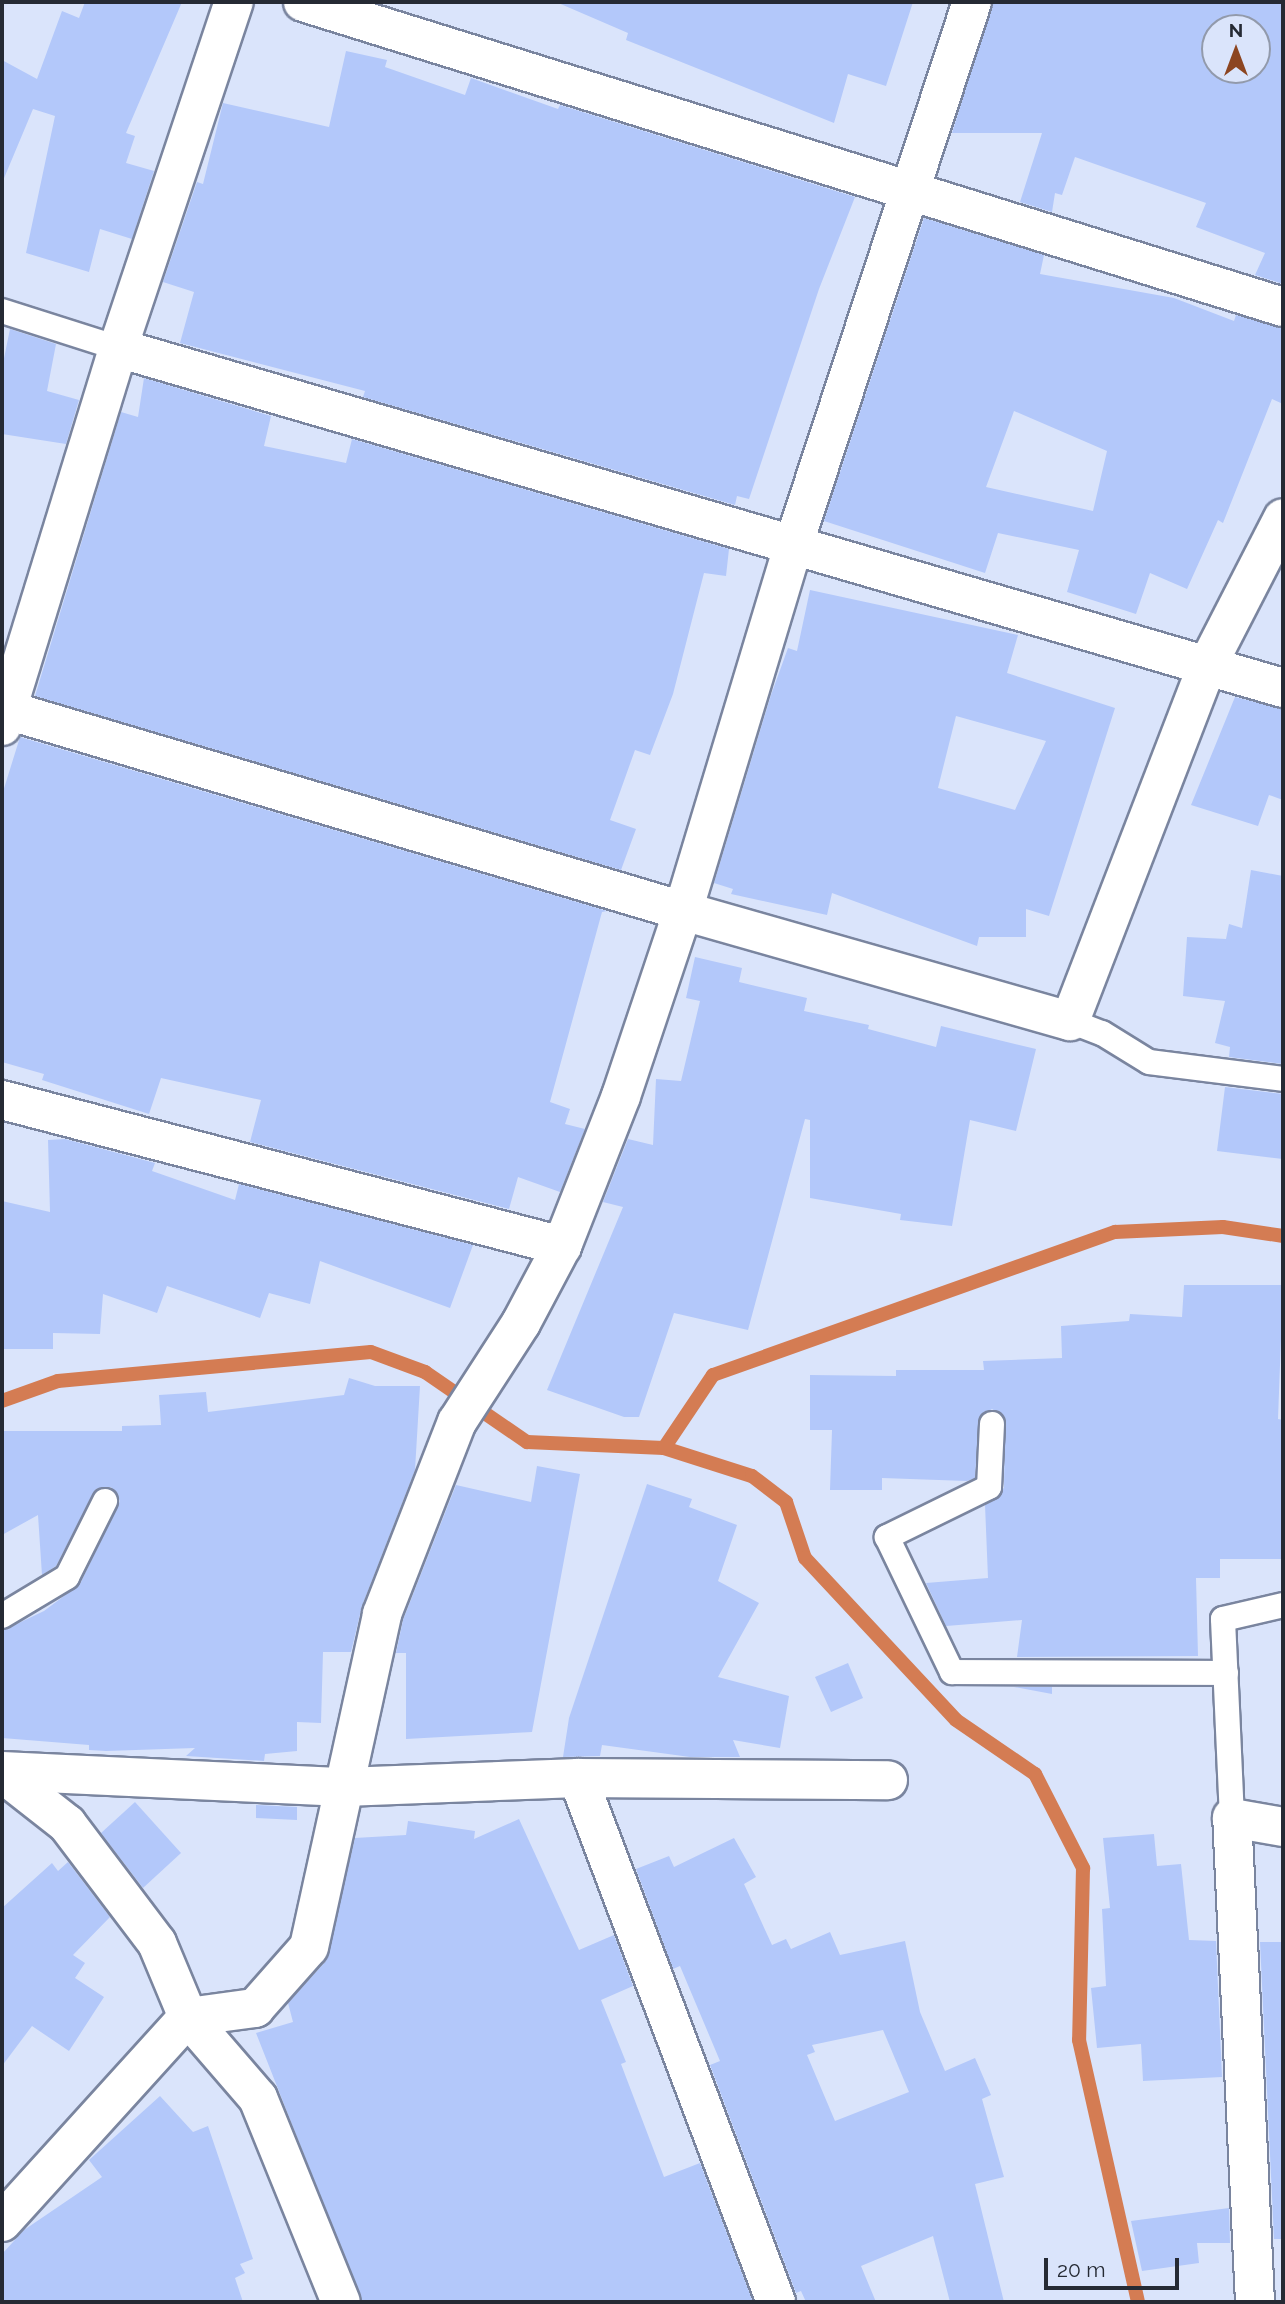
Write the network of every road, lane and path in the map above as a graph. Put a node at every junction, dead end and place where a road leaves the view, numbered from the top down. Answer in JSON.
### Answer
{"nodes":[{"id":1,"x":234,"y":2,"type":"edge"},
{"id":2,"x":303,"y":2,"type":"edge"},
{"id":3,"x":972,"y":2,"type":"edge"},
{"id":4,"x":912,"y":195,"type":"junction"},
{"id":5,"x":1283,"y":307,"type":"edge"},
{"id":6,"x":2,"y":311,"type":"edge"},
{"id":7,"x":118,"y":348,"type":"junction"},
{"id":8,"x":1283,"y":518,"type":"edge"},
{"id":9,"x":793,"y":546,"type":"junction"},
{"id":10,"x":1207,"y":666,"type":"junction"},
{"id":11,"x":1283,"y":688,"type":"edge"},
{"id":12,"x":5,"y":718,"type":"edge"},
{"id":13,"x":682,"y":911,"type":"junction"},
{"id":14,"x":1070,"y":1021,"type":"junction"},
{"id":15,"x":1283,"y":1079,"type":"edge"},
{"id":16,"x":2,"y":1100,"type":"edge"},
{"id":17,"x":562,"y":1246,"type":"junction"},
{"id":18,"x":992,"y":1424,"type":"dead end"},
{"id":19,"x":105,"y":1501,"type":"dead end"},
{"id":20,"x":1283,"y":1605,"type":"edge"},
{"id":21,"x":2,"y":1616,"type":"edge"},
{"id":22,"x":1226,"y":1673,"type":"junction"},
{"id":23,"x":2,"y":1772,"type":"edge"},
{"id":24,"x":578,"y":1778,"type":"junction"},
{"id":25,"x":888,"y":1780,"type":"dead end"},
{"id":26,"x":344,"y":1787,"type":"junction"},
{"id":27,"x":1232,"y":1818,"type":"junction"},
{"id":28,"x":1283,"y":1827,"type":"edge"},
{"id":29,"x":188,"y":2017,"type":"junction"},
{"id":30,"x":2,"y":2222,"type":"edge"},
{"id":31,"x":341,"y":2302,"type":"edge"},
{"id":32,"x":776,"y":2302,"type":"edge"},
{"id":33,"x":1255,"y":2302,"type":"edge"}],
"edges":[{"from":1,"to":7,"type":"street"},
{"from":2,"to":4,"type":"street"},
{"from":3,"to":4,"type":"street"},
{"from":4,"to":5,"type":"street"},
{"from":4,"to":9,"type":"street"},
{"from":6,"to":7,"type":"lane"},
{"from":7,"to":9,"type":"street"},
{"from":7,"to":12,"type":"street"},
{"from":8,"to":10,"type":"street"},
{"from":9,"to":10,"type":"street"},
{"from":9,"to":13,"type":"street"},
{"from":10,"to":11,"type":"street"},
{"from":10,"to":14,"type":"street"},
{"from":12,"to":13,"type":"street"},
{"from":13,"to":14,"type":"street"},
{"from":13,"to":17,"type":"street"},
{"from":14,"to":15,"type":"lane"},
{"from":16,"to":17,"type":"street"},
{"from":17,"to":26,"type":"street"},
{"from":18,"to":22,"type":"lane"},
{"from":19,"to":21,"type":"lane"},
{"from":20,"to":22,"type":"lane"},
{"from":22,"to":27,"type":"lane"},
{"from":23,"to":26,"type":"street"},
{"from":23,"to":29,"type":"street"},
{"from":24,"to":25,"type":"street"},
{"from":24,"to":26,"type":"street"},
{"from":24,"to":32,"type":"street"},
{"from":26,"to":29,"type":"street"},
{"from":27,"to":28,"type":"street"},
{"from":27,"to":33,"type":"street"},
{"from":29,"to":30,"type":"street"},
{"from":29,"to":31,"type":"street"}]}
